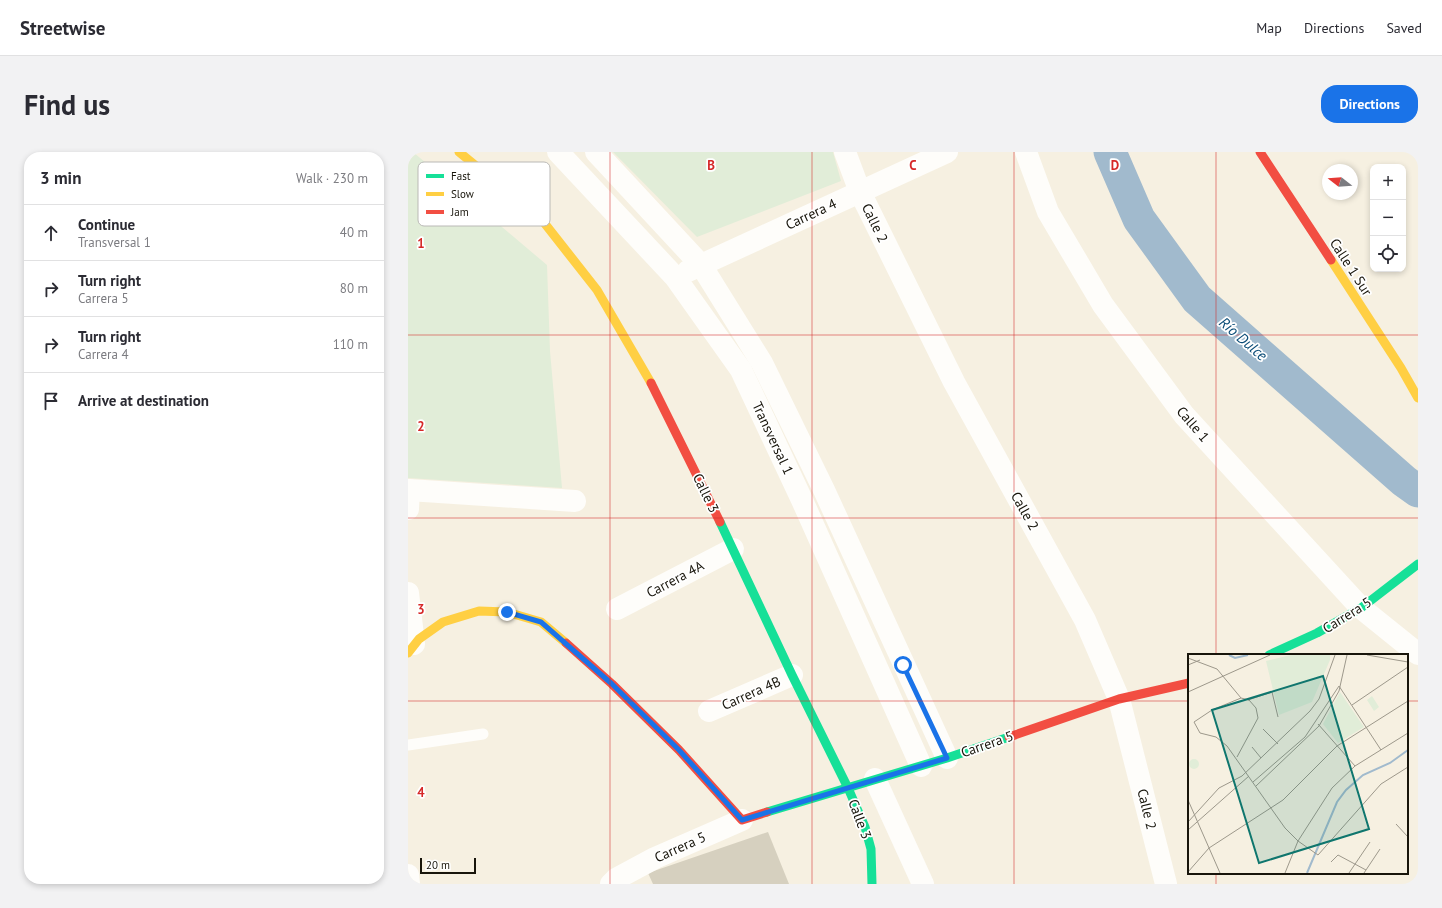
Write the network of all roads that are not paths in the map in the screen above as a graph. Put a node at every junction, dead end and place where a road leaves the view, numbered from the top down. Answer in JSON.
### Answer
{"nodes":[{"id":1,"x":459,"y":152,"type":"edge"},
{"id":2,"x":558,"y":152,"type":"edge"},
{"id":3,"x":596,"y":152,"type":"edge"},
{"id":4,"x":844,"y":152,"type":"edge"},
{"id":5,"x":947,"y":152,"type":"edge"},
{"id":6,"x":1026,"y":152,"type":"edge"},
{"id":7,"x":1260,"y":152,"type":"edge"},
{"id":8,"x":471,"y":162,"type":"edge"},
{"id":9,"x":860,"y":192,"type":"junction"},
{"id":10,"x":547,"y":226,"type":"edge"},
{"id":11,"x":700,"y":265,"type":"junction"},
{"id":12,"x":675,"y":277,"type":"junction"},
{"id":13,"x":1418,"y":398,"type":"edge"},
{"id":14,"x":409,"y":499,"type":"edge"},
{"id":15,"x":575,"y":501,"type":"dead end"},
{"id":16,"x":733,"y":549,"type":"junction"},
{"id":17,"x":1418,"y":564,"type":"edge"},
{"id":18,"x":408,"y":593,"type":"edge"},
{"id":19,"x":1361,"y":608,"type":"junction"},
{"id":20,"x":617,"y":609,"type":"dead end"},
{"id":21,"x":411,"y":648,"type":"edge"},
{"id":22,"x":1271,"y":654,"type":"edge"},
{"id":23,"x":1418,"y":654,"type":"edge"},
{"id":24,"x":792,"y":675,"type":"junction"},
{"id":25,"x":1188,"y":683,"type":"edge"},
{"id":26,"x":1119,"y":699,"type":"junction"},
{"id":27,"x":709,"y":712,"type":"dead end"},
{"id":28,"x":483,"y":734,"type":"dead end"},
{"id":29,"x":408,"y":745,"type":"edge"},
{"id":30,"x":947,"y":758,"type":"junction"},
{"id":31,"x":921,"y":766,"type":"junction"},
{"id":32,"x":875,"y":779,"type":"junction"},
{"id":33,"x":848,"y":788,"type":"junction"},
{"id":34,"x":742,"y":820,"type":"junction"},
{"id":35,"x":408,"y":875,"type":"edge"},
{"id":36,"x":409,"y":884,"type":"edge"},
{"id":37,"x":611,"y":884,"type":"edge"},
{"id":38,"x":872,"y":884,"type":"edge"},
{"id":39,"x":923,"y":884,"type":"edge"},
{"id":40,"x":1166,"y":884,"type":"edge"}],
"edges":[{"from":1,"to":8,"type":"street","name":"Calle 3"},
{"from":2,"to":12,"type":"street","name":"Transversal 1"},
{"from":3,"to":11,"type":"street","name":"Transversal 1"},
{"from":4,"to":9,"type":"street","name":"Calle 2"},
{"from":5,"to":9,"type":"street","name":"Carrera 4"},
{"from":6,"to":19,"type":"street","name":"Calle 1"},
{"from":7,"to":13,"type":"street","name":"Calle 1 Sur"},
{"from":9,"to":11,"type":"street","name":"Carrera 4"},
{"from":9,"to":26,"type":"street","name":"Calle 2"},
{"from":10,"to":16,"type":"street","name":"Calle 3"},
{"from":11,"to":12,"type":"street","name":"Carrera 4"},
{"from":11,"to":30,"type":"street","name":"Transversal 1"},
{"from":12,"to":31,"type":"street","name":"Transversal 1"},
{"from":14,"to":15,"type":"street"},
{"from":16,"to":20,"type":"street","name":"Carrera 4A"},
{"from":16,"to":24,"type":"street","name":"Calle 3"},
{"from":17,"to":19,"type":"street","name":"Carrera 5"},
{"from":18,"to":21,"type":"street"},
{"from":19,"to":22,"type":"street","name":"Carrera 5"},
{"from":19,"to":23,"type":"street","name":"Calle 1"},
{"from":21,"to":34,"type":"street"},
{"from":24,"to":27,"type":"street","name":"Carrera 4B"},
{"from":24,"to":33,"type":"street","name":"Calle 3"},
{"from":25,"to":26,"type":"street","name":"Carrera 5"},
{"from":26,"to":30,"type":"street","name":"Carrera 5"},
{"from":26,"to":40,"type":"street","name":"Calle 2"},
{"from":28,"to":29,"type":"lane"},
{"from":30,"to":31,"type":"street","name":"Carrera 5"},
{"from":31,"to":32,"type":"street","name":"Carrera 5"},
{"from":32,"to":33,"type":"street","name":"Carrera 5"},
{"from":32,"to":39,"type":"street","name":"Calle 3"},
{"from":33,"to":34,"type":"street","name":"Carrera 5"},
{"from":33,"to":38,"type":"street","name":"Calle 3"},
{"from":34,"to":37,"type":"street","name":"Carrera 5"},
{"from":35,"to":36,"type":"street"}]}
